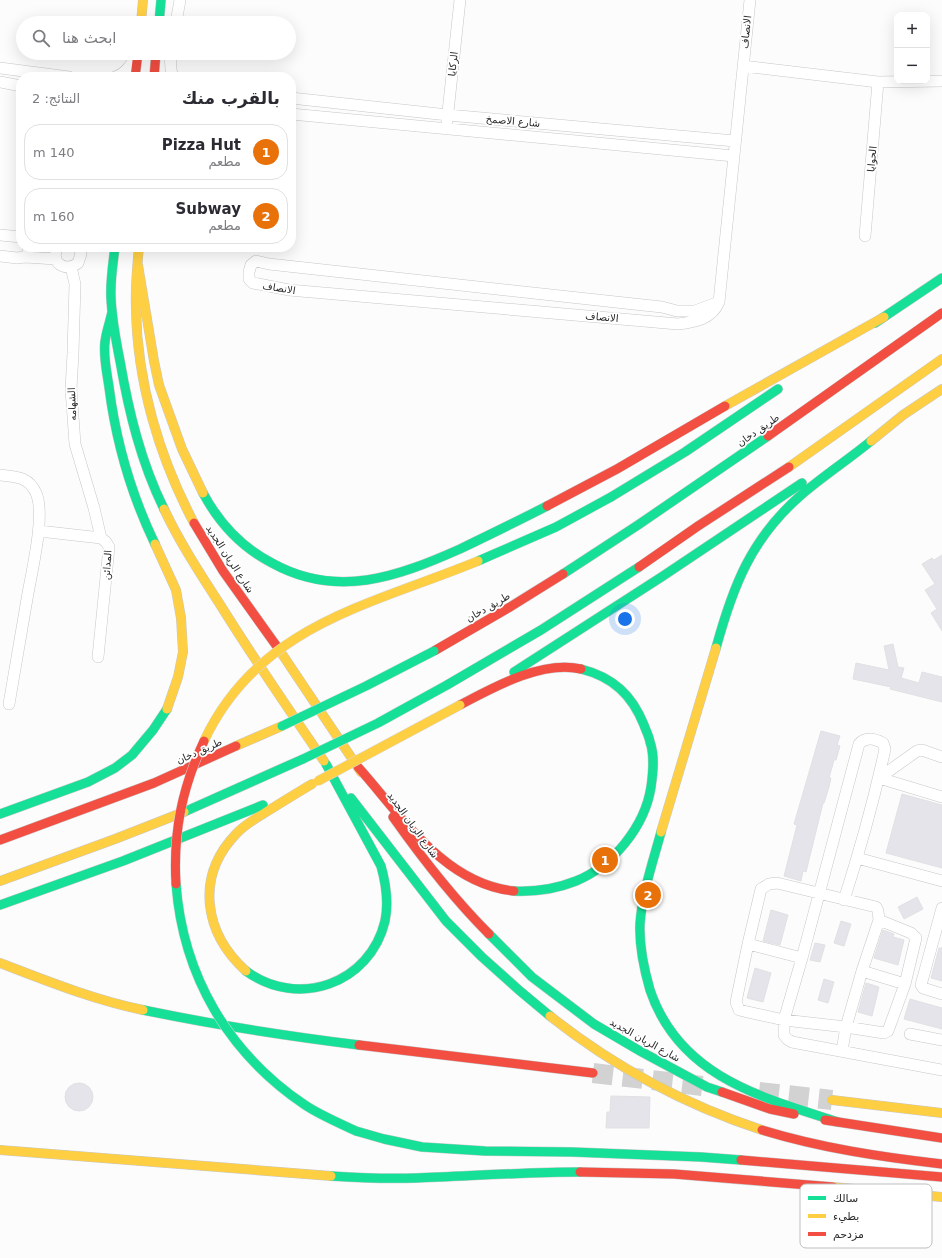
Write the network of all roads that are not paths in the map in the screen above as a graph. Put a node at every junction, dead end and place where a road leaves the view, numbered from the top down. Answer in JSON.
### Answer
{"nodes":[{"id":1,"x":161,"y":0,"type":"edge"},
{"id":2,"x":180,"y":0,"type":"edge"},
{"id":3,"x":460,"y":0,"type":"edge"},
{"id":4,"x":750,"y":0,"type":"edge"},
{"id":5,"x":142,"y":4,"type":"edge"},
{"id":6,"x":141,"y":16,"type":"edge"},
{"id":7,"x":160,"y":16,"type":"edge"},
{"id":8,"x":177,"y":16,"type":"edge"},
{"id":9,"x":134,"y":60,"type":"edge"},
{"id":10,"x":137,"y":60,"type":"edge"},
{"id":11,"x":155,"y":60,"type":"edge"},
{"id":12,"x":170,"y":60,"type":"edge"},
{"id":13,"x":743,"y":66,"type":"junction"},
{"id":14,"x":0,"y":68,"type":"edge"},
{"id":15,"x":31,"y":72,"type":"edge"},
{"id":16,"x":123,"y":72,"type":"edge"},
{"id":17,"x":136,"y":72,"type":"edge"},
{"id":18,"x":154,"y":72,"type":"edge"},
{"id":19,"x":171,"y":72,"type":"edge"},
{"id":20,"x":942,"y":81,"type":"edge"},
{"id":21,"x":0,"y":82,"type":"edge"},
{"id":22,"x":878,"y":82,"type":"junction"},
{"id":23,"x":16,"y":85,"type":"edge"},
{"id":24,"x":296,"y":99,"type":"edge"},
{"id":25,"x":296,"y":114,"type":"edge"},
{"id":26,"x":448,"y":115,"type":"junction"},
{"id":27,"x":446,"y":128,"type":"junction"},
{"id":28,"x":736,"y":141,"type":"junction"},
{"id":29,"x":734,"y":156,"type":"junction"},
{"id":30,"x":0,"y":235,"type":"edge"},
{"id":31,"x":865,"y":236,"type":"dead end"},
{"id":32,"x":16,"y":237,"type":"edge"},
{"id":33,"x":27,"y":252,"type":"edge"},
{"id":34,"x":56,"y":252,"type":"edge"},
{"id":35,"x":80,"y":252,"type":"edge"},
{"id":36,"x":114,"y":252,"type":"edge"},
{"id":37,"x":139,"y":252,"type":"edge"},
{"id":38,"x":0,"y":256,"type":"edge"},
{"id":39,"x":56,"y":259,"type":"junction"},
{"id":40,"x":138,"y":265,"type":"junction"},
{"id":41,"x":71,"y":267,"type":"junction"},
{"id":42,"x":942,"y":278,"type":"edge"},
{"id":43,"x":719,"y":302,"type":"junction"},
{"id":44,"x":112,"y":312,"type":"junction"},
{"id":45,"x":942,"y":313,"type":"edge"},
{"id":46,"x":884,"y":317,"type":"junction"},
{"id":47,"x":942,"y":359,"type":"edge"},
{"id":48,"x":942,"y":389,"type":"edge"},
{"id":49,"x":890,"y":424,"type":"junction"},
{"id":50,"x":0,"y":475,"type":"edge"},
{"id":51,"x":39,"y":531,"type":"junction"},
{"id":52,"x":101,"y":538,"type":"junction"},
{"id":53,"x":98,"y":657,"type":"dead end"},
{"id":54,"x":480,"y":695,"type":"junction"},
{"id":55,"x":9,"y":704,"type":"dead end"},
{"id":56,"x":942,"y":757,"type":"edge"},
{"id":57,"x":326,"y":764,"type":"junction"},
{"id":58,"x":358,"y":768,"type":"junction"},
{"id":59,"x":879,"y":778,"type":"junction"},
{"id":60,"x":315,"y":782,"type":"junction"},
{"id":61,"x":942,"y":797,"type":"edge"},
{"id":62,"x":0,"y":814,"type":"edge"},
{"id":63,"x":0,"y":840,"type":"edge"},
{"id":64,"x":857,"y":858,"type":"junction"},
{"id":65,"x":0,"y":881,"type":"edge"},
{"id":66,"x":942,"y":881,"type":"edge"},
{"id":67,"x":820,"y":893,"type":"junction"},
{"id":68,"x":844,"y":900,"type":"junction"},
{"id":69,"x":0,"y":905,"type":"edge"},
{"id":70,"x":942,"y":908,"type":"edge"},
{"id":71,"x":879,"y":920,"type":"junction"},
{"id":72,"x":939,"y":928,"type":"edge"},
{"id":73,"x":748,"y":944,"type":"junction"},
{"id":74,"x":802,"y":958,"type":"junction"},
{"id":75,"x":0,"y":963,"type":"edge"},
{"id":76,"x":862,"y":971,"type":"junction"},
{"id":77,"x":905,"y":984,"type":"junction"},
{"id":78,"x":942,"y":994,"type":"edge"},
{"id":79,"x":784,"y":1020,"type":"junction"},
{"id":80,"x":846,"y":1027,"type":"junction"},
{"id":81,"x":910,"y":1034,"type":"dead end"},
{"id":82,"x":942,"y":1040,"type":"edge"},
{"id":83,"x":842,"y":1051,"type":"junction"},
{"id":84,"x":942,"y":1070,"type":"edge"},
{"id":85,"x":593,"y":1073,"type":"tunnel mouth"},
{"id":86,"x":832,"y":1100,"type":"tunnel mouth"},
{"id":87,"x":942,"y":1113,"type":"edge"},
{"id":88,"x":838,"y":1122,"type":"junction"},
{"id":89,"x":942,"y":1138,"type":"edge"},
{"id":90,"x":0,"y":1150,"type":"edge"},
{"id":91,"x":942,"y":1164,"type":"edge"},
{"id":92,"x":942,"y":1177,"type":"edge"},
{"id":93,"x":802,"y":1184,"type":"edge"},
{"id":94,"x":932,"y":1196,"type":"edge"},
{"id":95,"x":942,"y":1197,"type":"edge"}],
"edges":[{"from":1,"to":7,"type":"main road"},
{"from":2,"to":8,"type":"street"},
{"from":3,"to":26,"type":"street","name":"الركايا"},
{"from":4,"to":13,"type":"street","name":"الانصاف"},
{"from":5,"to":6,"type":"main road"},
{"from":9,"to":16,"type":"street"},
{"from":10,"to":17,"type":"main road"},
{"from":11,"to":18,"type":"main road"},
{"from":12,"to":19,"type":"street"},
{"from":13,"to":22,"type":"street"},
{"from":13,"to":28,"type":"street","name":"الانصاف"},
{"from":14,"to":15,"type":"street"},
{"from":20,"to":22,"type":"street"},
{"from":21,"to":23,"type":"street"},
{"from":22,"to":31,"type":"street","name":"الحوايا"},
{"from":24,"to":26,"type":"street","name":"شارع الاصمخ"},
{"from":25,"to":27,"type":"street","name":"شارع الاصمخ"},
{"from":26,"to":27,"type":"street","name":"الركايا"},
{"from":26,"to":28,"type":"street","name":"شارع الاصمخ"},
{"from":27,"to":29,"type":"street","name":"شارع الاصمخ"},
{"from":28,"to":29,"type":"street","name":"الانصاف"},
{"from":29,"to":43,"type":"street","name":"الانصاف"},
{"from":30,"to":32,"type":"street"},
{"from":33,"to":38,"type":"street"},
{"from":33,"to":39,"type":"street"},
{"from":34,"to":39,"type":"street"},
{"from":35,"to":41,"type":"street"},
{"from":36,"to":44,"type":"main road"},
{"from":37,"to":40,"type":"main road"},
{"from":39,"to":41,"type":"street"},
{"from":40,"to":46,"type":"main road"},
{"from":40,"to":58,"type":"main road","name":"شارع الريان الجديد"},
{"from":41,"to":52,"type":"street","name":"الشهامه"},
{"from":42,"to":46,"type":"main road"},
{"from":43,"to":43,"type":"street","name":"الانصاف"},
{"from":44,"to":57,"type":"main road"},
{"from":44,"to":62,"type":"main road"},
{"from":45,"to":63,"type":"main road","name":"طريق دخان","bridge":true},
{"from":46,"to":92,"type":"main road","bridge":true},
{"from":47,"to":65,"type":"main road","bridge":true},
{"from":48,"to":49,"type":"main road"},
{"from":49,"to":54,"type":"main road"},
{"from":49,"to":88,"type":"main road"},
{"from":50,"to":51,"type":"street"},
{"from":51,"to":52,"type":"street","name":"المدائن"},
{"from":51,"to":55,"type":"street"},
{"from":52,"to":53,"type":"street","name":"المدائن"},
{"from":54,"to":58,"type":"main road"},
{"from":54,"to":60,"type":"main road","bridge":true},
{"from":56,"to":59,"type":"street"},
{"from":57,"to":60,"type":"main road"},
{"from":57,"to":91,"type":"main road"},
{"from":58,"to":88,"type":"main road","name":"شارع الريان الجديد"},
{"from":59,"to":61,"type":"street"},
{"from":59,"to":64,"type":"street"},
{"from":59,"to":67,"type":"street"},
{"from":60,"to":69,"type":"main road"},
{"from":64,"to":66,"type":"street"},
{"from":64,"to":68,"type":"street"},
{"from":67,"to":68,"type":"street"},
{"from":67,"to":73,"type":"street"},
{"from":67,"to":74,"type":"street"},
{"from":68,"to":71,"type":"street"},
{"from":70,"to":72,"type":"street"},
{"from":71,"to":76,"type":"street"},
{"from":71,"to":77,"type":"street"},
{"from":72,"to":78,"type":"street"},
{"from":73,"to":74,"type":"street"},
{"from":73,"to":79,"type":"street"},
{"from":74,"to":79,"type":"street"},
{"from":75,"to":85,"type":"main road"},
{"from":76,"to":77,"type":"street"},
{"from":76,"to":80,"type":"street"},
{"from":77,"to":80,"type":"street"},
{"from":79,"to":80,"type":"street"},
{"from":79,"to":83,"type":"street"},
{"from":80,"to":83,"type":"street"},
{"from":81,"to":82,"type":"street"},
{"from":83,"to":84,"type":"street"},
{"from":86,"to":87,"type":"main road"},
{"from":88,"to":89,"type":"main road","name":"شارع الريان الجديد"},
{"from":90,"to":93,"type":"main road"},
{"from":94,"to":95,"type":"main road"}]}
